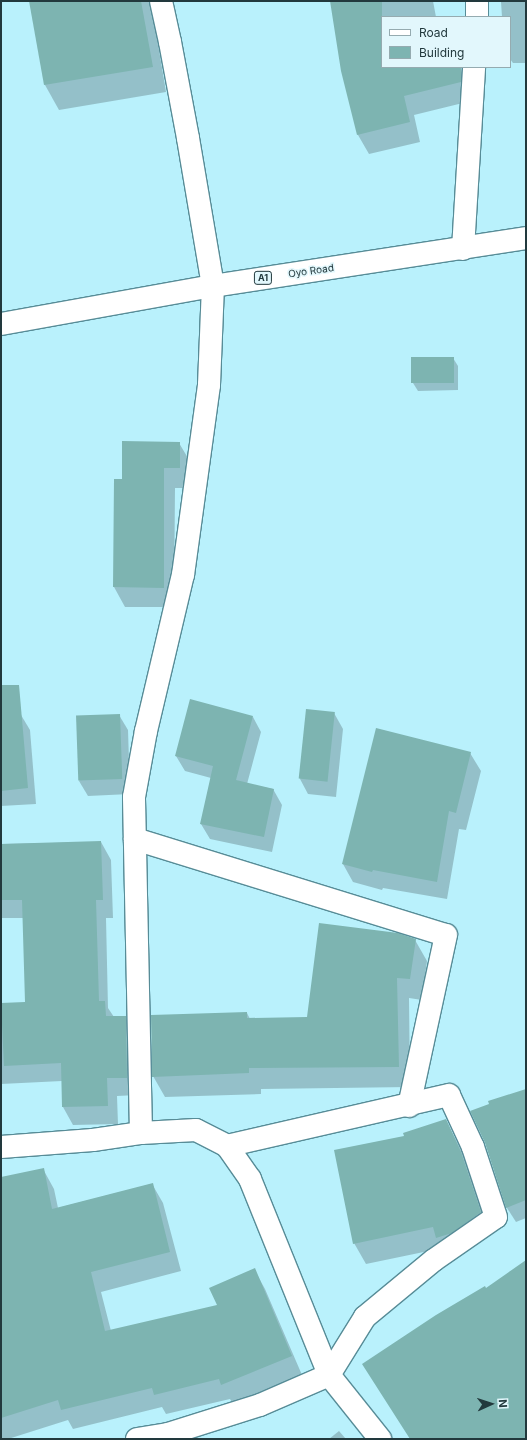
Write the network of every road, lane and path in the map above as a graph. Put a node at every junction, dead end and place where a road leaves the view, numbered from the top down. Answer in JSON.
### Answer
{"nodes":[{"id":1,"x":160,"y":1,"type":"edge"},
{"id":2,"x":477,"y":1,"type":"edge"},
{"id":3,"x":476,"y":16,"type":"edge"},
{"id":4,"x":474,"y":68,"type":"edge"},
{"id":5,"x":526,"y":238,"type":"edge"},
{"id":6,"x":463,"y":248,"type":"junction"},
{"id":7,"x":213,"y":286,"type":"junction"},
{"id":8,"x":1,"y":324,"type":"edge"},
{"id":9,"x":135,"y":839,"type":"junction"},
{"id":10,"x":409,"y":1106,"type":"junction"},
{"id":11,"x":141,"y":1133,"type":"junction"},
{"id":12,"x":227,"y":1146,"type":"junction"},
{"id":13,"x":1,"y":1147,"type":"edge"},
{"id":14,"x":329,"y":1374,"type":"junction"},
{"id":15,"x":137,"y":1439,"type":"edge"},
{"id":16,"x":380,"y":1439,"type":"edge"}],
"edges":[{"from":1,"to":7,"type":"main road"},
{"from":2,"to":3,"type":"main road"},
{"from":4,"to":6,"type":"main road"},
{"from":5,"to":6,"type":"main road","name":"Oyo Road","number":"A1"},
{"from":6,"to":7,"type":"main road","name":"Oyo Road","number":"A1"},
{"from":7,"to":8,"type":"main road","name":"Oyo Road","number":"A1"},
{"from":7,"to":9,"type":"main road"},
{"from":9,"to":10,"type":"main road"},
{"from":9,"to":11,"type":"main road"},
{"from":10,"to":12,"type":"main road"},
{"from":10,"to":14,"type":"main road"},
{"from":11,"to":12,"type":"main road"},
{"from":11,"to":13,"type":"main road"},
{"from":12,"to":14,"type":"main road"},
{"from":14,"to":15,"type":"main road"},
{"from":14,"to":16,"type":"main road"}]}
